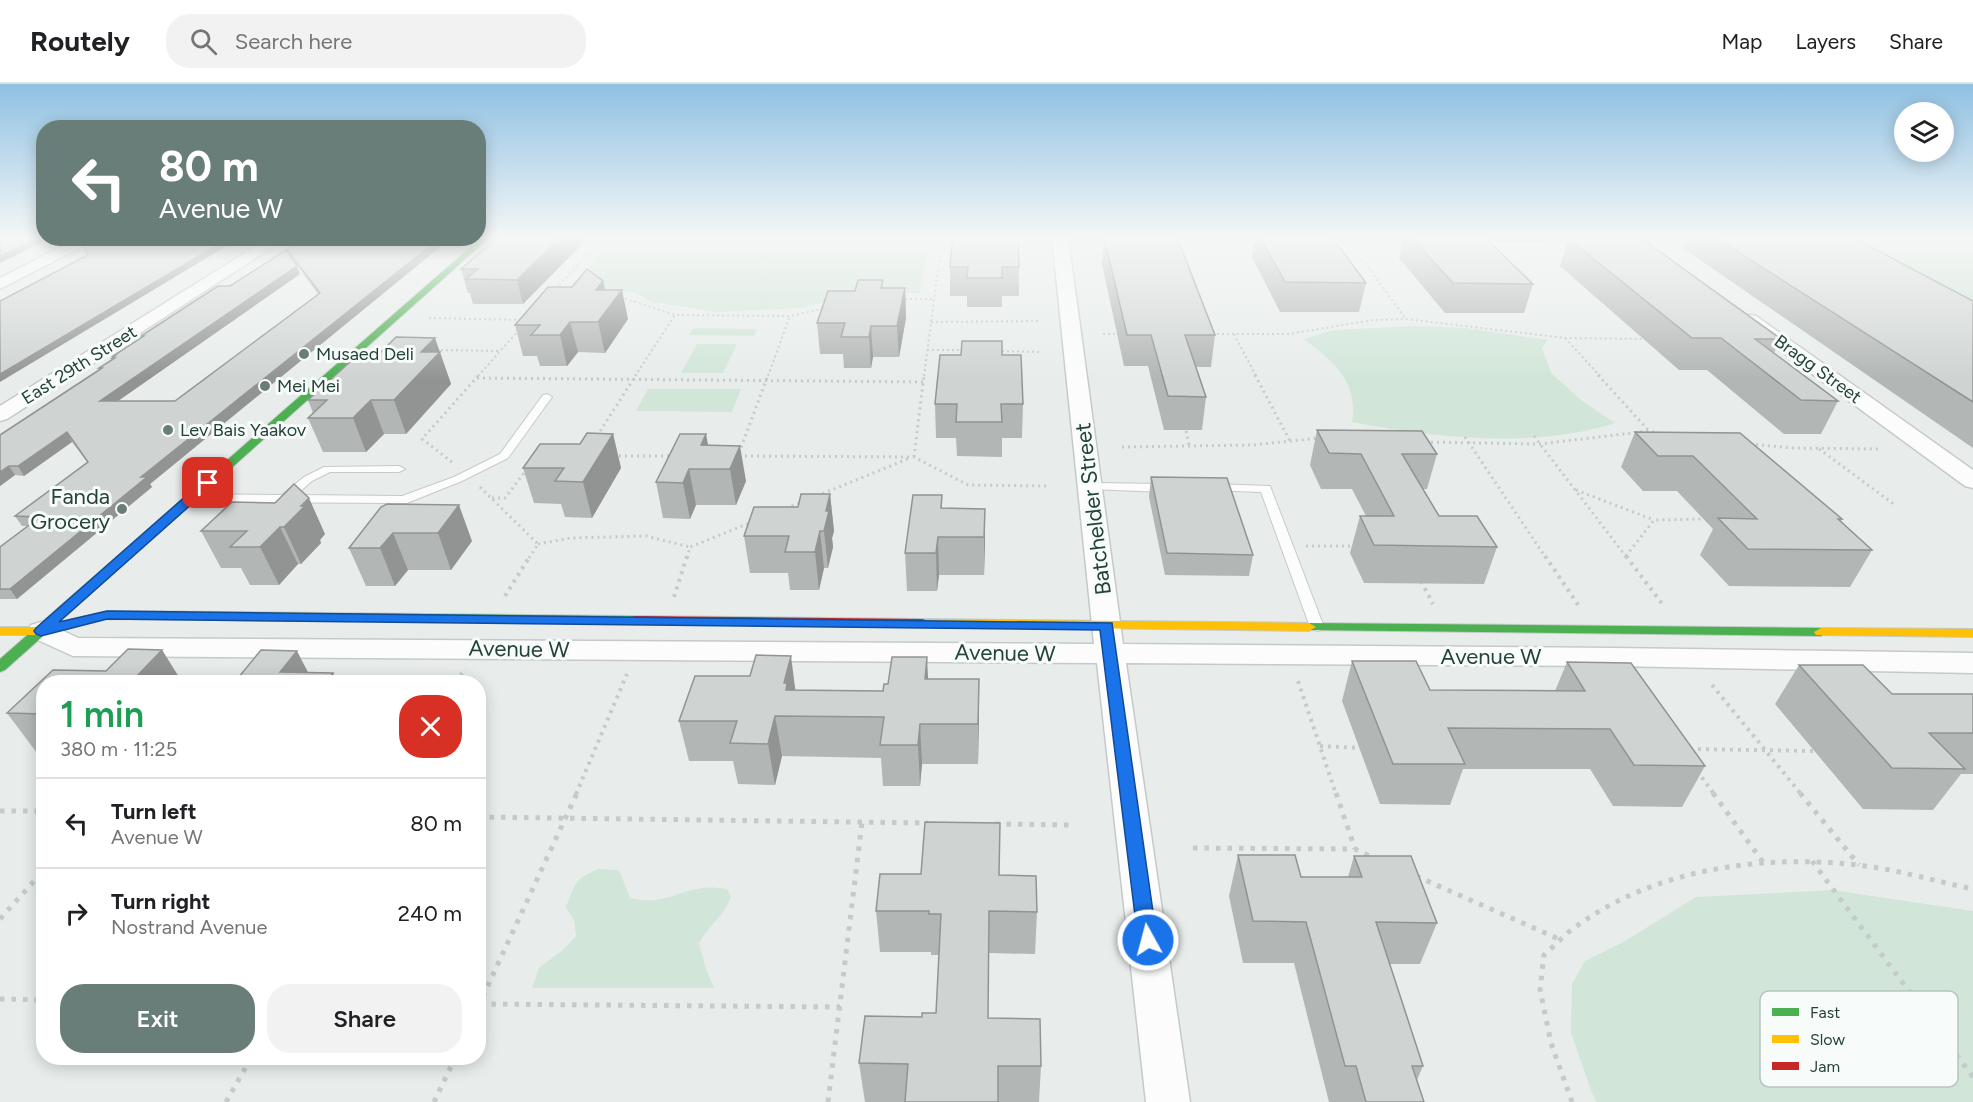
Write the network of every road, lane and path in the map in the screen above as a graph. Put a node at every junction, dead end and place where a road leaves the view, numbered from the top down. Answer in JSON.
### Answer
{"nodes":[{"id":1,"x":206,"y":285,"type":"edge"},
{"id":2,"x":432,"y":285,"type":"edge"},
{"id":3,"x":560,"y":285,"type":"edge"},
{"id":4,"x":936,"y":285,"type":"edge"},
{"id":5,"x":1066,"y":285,"type":"edge"},
{"id":6,"x":1380,"y":285,"type":"edge"},
{"id":7,"x":550,"y":296,"type":"edge"},
{"id":8,"x":610,"y":297,"type":"edge"},
{"id":9,"x":898,"y":299,"type":"edge"},
{"id":10,"x":934,"y":299,"type":"junction"},
{"id":11,"x":831,"y":306,"type":"edge"},
{"id":12,"x":1736,"y":310,"type":"edge"},
{"id":13,"x":675,"y":315,"type":"junction"},
{"id":14,"x":789,"y":316,"type":"junction"},
{"id":15,"x":428,"y":318,"type":"dead end"},
{"id":16,"x":1406,"y":319,"type":"junction"},
{"id":17,"x":1039,"y":321,"type":"dead end"},
{"id":18,"x":931,"y":322,"type":"junction"},
{"id":19,"x":1103,"y":334,"type":"dead end"},
{"id":20,"x":1127,"y":334,"type":"edge"},
{"id":21,"x":1210,"y":334,"type":"edge"},
{"id":22,"x":1234,"y":334,"type":"junction"},
{"id":23,"x":1565,"y":338,"type":"junction"},
{"id":24,"x":1646,"y":339,"type":"dead end"},
{"id":25,"x":429,"y":350,"type":"edge"},
{"id":26,"x":927,"y":350,"type":"junction"},
{"id":27,"x":500,"y":351,"type":"junction"},
{"id":28,"x":973,"y":351,"type":"edge"},
{"id":29,"x":995,"y":351,"type":"edge"},
{"id":30,"x":1041,"y":351,"type":"dead end"},
{"id":31,"x":477,"y":378,"type":"junction"},
{"id":32,"x":633,"y":379,"type":"junction"},
{"id":33,"x":766,"y":380,"type":"junction"},
{"id":34,"x":923,"y":382,"type":"junction"},
{"id":35,"x":547,"y":397,"type":"dead end"},
{"id":36,"x":0,"y":415,"type":"edge"},
{"id":37,"x":1184,"y":423,"type":"edge"},
{"id":38,"x":1649,"y":431,"type":"junction"},
{"id":39,"x":1661,"y":433,"type":"edge"},
{"id":40,"x":1534,"y":436,"type":"dead end"},
{"id":41,"x":596,"y":437,"type":"edge"},
{"id":42,"x":1465,"y":437,"type":"dead end"},
{"id":43,"x":1322,"y":438,"type":"edge"},
{"id":44,"x":1290,"y":441,"type":"junction"},
{"id":45,"x":1424,"y":442,"type":"edge"},
{"id":46,"x":1739,"y":443,"type":"edge"},
{"id":47,"x":1540,"y":444,"type":"junction"},
{"id":48,"x":1189,"y":445,"type":"junction"},
{"id":49,"x":1471,"y":445,"type":"junction"},
{"id":50,"x":1122,"y":447,"type":"dead end"},
{"id":51,"x":1819,"y":448,"type":"junction"},
{"id":52,"x":1881,"y":448,"type":"dead end"},
{"id":53,"x":608,"y":456,"type":"edge"},
{"id":54,"x":679,"y":456,"type":"edge"},
{"id":55,"x":914,"y":457,"type":"junction"},
{"id":56,"x":529,"y":466,"type":"edge"},
{"id":57,"x":399,"y":469,"type":"dead end"},
{"id":58,"x":468,"y":475,"type":"junction"},
{"id":59,"x":1973,"y":481,"type":"edge"},
{"id":60,"x":1048,"y":486,"type":"dead end"},
{"id":61,"x":1091,"y":487,"type":"junction"},
{"id":62,"x":1174,"y":488,"type":"edge"},
{"id":63,"x":1197,"y":488,"type":"edge"},
{"id":64,"x":1575,"y":490,"type":"junction"},
{"id":65,"x":191,"y":498,"type":"junction"},
{"id":66,"x":492,"y":498,"type":"junction"},
{"id":67,"x":284,"y":500,"type":"junction"},
{"id":68,"x":1895,"y":505,"type":"dead end"},
{"id":69,"x":776,"y":512,"type":"edge"},
{"id":70,"x":1704,"y":519,"type":"dead end"},
{"id":71,"x":1654,"y":520,"type":"junction"},
{"id":72,"x":754,"y":521,"type":"edge"},
{"id":73,"x":538,"y":544,"type":"junction"},
{"id":74,"x":1287,"y":546,"type":"junction"},
{"id":75,"x":1365,"y":546,"type":"edge"},
{"id":76,"x":690,"y":547,"type":"junction"},
{"id":77,"x":1626,"y":556,"type":"junction"},
{"id":78,"x":1417,"y":573,"type":"edge"},
{"id":79,"x":503,"y":598,"type":"dead end"},
{"id":80,"x":673,"y":600,"type":"dead end"},
{"id":81,"x":1434,"y":607,"type":"dead end"},
{"id":82,"x":1580,"y":608,"type":"dead end"},
{"id":83,"x":1666,"y":609,"type":"dead end"},
{"id":84,"x":1317,"y":627,"type":"junction"},
{"id":85,"x":0,"y":631,"type":"edge"},
{"id":86,"x":41,"y":631,"type":"junction"},
{"id":87,"x":1973,"y":633,"type":"edge"},
{"id":88,"x":1108,"y":640,"type":"junction"},
{"id":89,"x":1973,"y":663,"type":"edge"},
{"id":90,"x":631,"y":666,"type":"dead end"},
{"id":91,"x":0,"y":667,"type":"edge"},
{"id":92,"x":1298,"y":681,"type":"dead end"},
{"id":93,"x":1712,"y":685,"type":"dead end"},
{"id":94,"x":1320,"y":746,"type":"junction"},
{"id":95,"x":1372,"y":748,"type":"edge"},
{"id":96,"x":1766,"y":751,"type":"junction"},
{"id":97,"x":1825,"y":751,"type":"dead end"},
{"id":98,"x":1689,"y":759,"type":"edge"},
{"id":99,"x":1696,"y":769,"type":"edge"},
{"id":100,"x":0,"y":811,"type":"edge"},
{"id":101,"x":36,"y":811,"type":"edge"},
{"id":102,"x":486,"y":817,"type":"edge"},
{"id":103,"x":566,"y":818,"type":"junction"},
{"id":104,"x":862,"y":822,"type":"junction"},
{"id":105,"x":932,"y":823,"type":"edge"},
{"id":106,"x":990,"y":824,"type":"edge"},
{"id":107,"x":1072,"y":825,"type":"dead end"},
{"id":108,"x":1193,"y":848,"type":"dead end"},
{"id":109,"x":1355,"y":849,"type":"junction"},
{"id":110,"x":1377,"y":859,"type":"edge"},
{"id":111,"x":1811,"y":861,"type":"junction"},
{"id":112,"x":1765,"y":865,"type":"junction"},
{"id":113,"x":1860,"y":865,"type":"junction"},
{"id":114,"x":1409,"y":873,"type":"edge"},
{"id":115,"x":36,"y":879,"type":"edge"},
{"id":116,"x":1973,"y":889,"type":"edge"},
{"id":117,"x":0,"y":919,"type":"edge"},
{"id":118,"x":1561,"y":940,"type":"junction"},
{"id":119,"x":486,"y":990,"type":"edge"},
{"id":120,"x":1908,"y":991,"type":"edge"},
{"id":121,"x":0,"y":999,"type":"edge"},
{"id":122,"x":36,"y":1000,"type":"edge"},
{"id":123,"x":486,"y":1005,"type":"edge"},
{"id":124,"x":840,"y":1007,"type":"junction"},
{"id":125,"x":1958,"y":1057,"type":"edge"},
{"id":126,"x":247,"y":1065,"type":"edge"},
{"id":127,"x":452,"y":1065,"type":"edge"},
{"id":128,"x":1973,"y":1077,"type":"edge"},
{"id":129,"x":226,"y":1102,"type":"edge"},
{"id":130,"x":434,"y":1102,"type":"edge"},
{"id":131,"x":828,"y":1102,"type":"edge"},
{"id":132,"x":1168,"y":1102,"type":"edge"},
{"id":133,"x":1572,"y":1102,"type":"edge"}],
"edges":[{"from":1,"to":36,"type":"street","name":"East 29th Street"},
{"from":2,"to":65,"type":"main road"},
{"from":3,"to":7,"type":"path"},
{"from":4,"to":10,"type":"path"},
{"from":5,"to":61,"type":"street","name":"Batchelder Street"},
{"from":6,"to":16,"type":"path"},
{"from":8,"to":13,"type":"path"},
{"from":9,"to":10,"type":"path"},
{"from":10,"to":18,"type":"path"},
{"from":11,"to":14,"type":"path"},
{"from":12,"to":59,"type":"street","name":"Bragg Street"},
{"from":13,"to":14,"type":"path"},
{"from":13,"to":32,"type":"path"},
{"from":14,"to":33,"type":"path"},
{"from":15,"to":27,"type":"path"},
{"from":16,"to":22,"type":"path"},
{"from":16,"to":23,"type":"path"},
{"from":17,"to":18,"type":"path"},
{"from":18,"to":26,"type":"path"},
{"from":19,"to":20,"type":"path"},
{"from":21,"to":22,"type":"path"},
{"from":22,"to":44,"type":"path"},
{"from":23,"to":24,"type":"path"},
{"from":23,"to":38,"type":"path"},
{"from":25,"to":27,"type":"path"},
{"from":26,"to":28,"type":"path"},
{"from":26,"to":34,"type":"path"},
{"from":27,"to":31,"type":"path"},
{"from":29,"to":30,"type":"path"},
{"from":31,"to":32,"type":"path"},
{"from":31,"to":58,"type":"path"},
{"from":32,"to":33,"type":"path"},
{"from":32,"to":41,"type":"path"},
{"from":33,"to":34,"type":"path"},
{"from":33,"to":55,"type":"path"},
{"from":34,"to":55,"type":"path"},
{"from":35,"to":58,"type":"lane"},
{"from":37,"to":48,"type":"path"},
{"from":38,"to":39,"type":"path"},
{"from":38,"to":47,"type":"path"},
{"from":40,"to":47,"type":"path"},
{"from":42,"to":49,"type":"path"},
{"from":43,"to":44,"type":"path"},
{"from":44,"to":48,"type":"path"},
{"from":45,"to":49,"type":"path"},
{"from":46,"to":51,"type":"path"},
{"from":47,"to":49,"type":"path"},
{"from":47,"to":64,"type":"path"},
{"from":48,"to":50,"type":"path"},
{"from":49,"to":82,"type":"path"},
{"from":51,"to":52,"type":"path"},
{"from":51,"to":68,"type":"path"},
{"from":53,"to":54,"type":"path"},
{"from":55,"to":60,"type":"path"},
{"from":55,"to":69,"type":"path"},
{"from":56,"to":66,"type":"path"},
{"from":57,"to":67,"type":"lane"},
{"from":58,"to":66,"type":"path"},
{"from":58,"to":67,"type":"lane"},
{"from":61,"to":62,"type":"lane"},
{"from":61,"to":88,"type":"street","name":"Batchelder Street"},
{"from":63,"to":74,"type":"lane"},
{"from":64,"to":71,"type":"path"},
{"from":64,"to":77,"type":"path"},
{"from":65,"to":67,"type":"lane"},
{"from":65,"to":86,"type":"main road"},
{"from":66,"to":73,"type":"path"},
{"from":70,"to":71,"type":"path"},
{"from":71,"to":77,"type":"path"},
{"from":72,"to":76,"type":"path"},
{"from":73,"to":76,"type":"path"},
{"from":73,"to":79,"type":"path"},
{"from":74,"to":75,"type":"path"},
{"from":74,"to":84,"type":"lane"},
{"from":76,"to":80,"type":"path"},
{"from":77,"to":83,"type":"path"},
{"from":78,"to":81,"type":"path"},
{"from":84,"to":87,"type":"main road","name":"Avenue W"},
{"from":84,"to":88,"type":"main road","name":"Avenue W"},
{"from":85,"to":86,"type":"main road","name":"Avenue W"},
{"from":86,"to":88,"type":"street","name":"Avenue W"},
{"from":86,"to":91,"type":"main road"},
{"from":88,"to":89,"type":"street","name":"Avenue W"},
{"from":88,"to":132,"type":"street","name":"Batchelder Street"},
{"from":90,"to":103,"type":"path"},
{"from":92,"to":94,"type":"path"},
{"from":93,"to":96,"type":"path"},
{"from":94,"to":95,"type":"path"},
{"from":94,"to":109,"type":"path"},
{"from":96,"to":97,"type":"path"},
{"from":96,"to":98,"type":"path"},
{"from":96,"to":113,"type":"path"},
{"from":99,"to":112,"type":"path"},
{"from":100,"to":101,"type":"path"},
{"from":102,"to":103,"type":"path"},
{"from":103,"to":104,"type":"path"},
{"from":103,"to":119,"type":"path"},
{"from":104,"to":105,"type":"path"},
{"from":104,"to":124,"type":"path"},
{"from":106,"to":107,"type":"path"},
{"from":108,"to":109,"type":"path"},
{"from":109,"to":110,"type":"path"},
{"from":111,"to":112,"type":"path"},
{"from":111,"to":113,"type":"path"},
{"from":111,"to":120,"type":"path"},
{"from":112,"to":118,"type":"path"},
{"from":113,"to":116,"type":"path"},
{"from":114,"to":118,"type":"path"},
{"from":115,"to":117,"type":"path"},
{"from":118,"to":133,"type":"path"},
{"from":121,"to":122,"type":"path"},
{"from":123,"to":124,"type":"path"},
{"from":124,"to":131,"type":"path"},
{"from":125,"to":128,"type":"path"},
{"from":126,"to":129,"type":"path"},
{"from":127,"to":130,"type":"path"}]}
